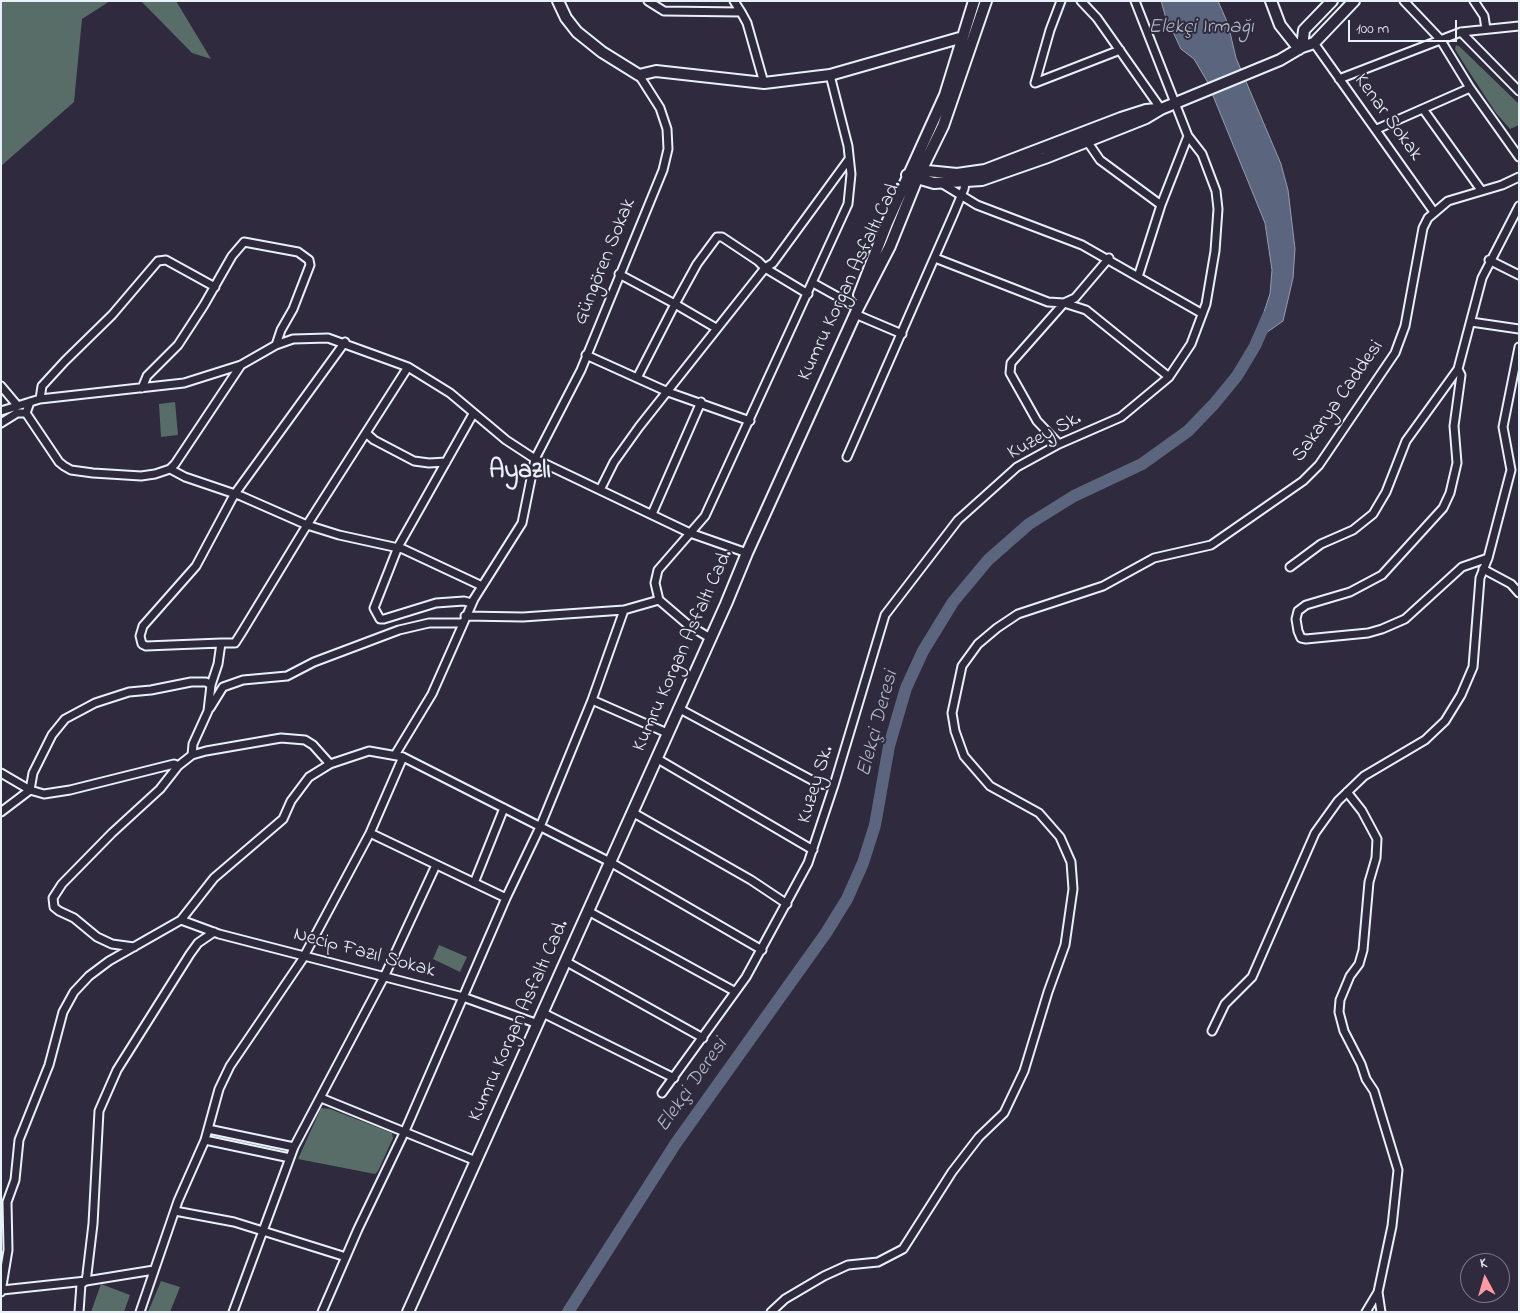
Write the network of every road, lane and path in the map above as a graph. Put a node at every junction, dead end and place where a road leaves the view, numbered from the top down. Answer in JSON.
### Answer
{"nodes":[{"id":1,"x":558,"y":1,"type":"edge"},
{"id":2,"x":648,"y":1,"type":"edge"},
{"id":3,"x":734,"y":1,"type":"edge"},
{"id":4,"x":974,"y":1,"type":"edge"},
{"id":5,"x":986,"y":1,"type":"edge"},
{"id":6,"x":1061,"y":1,"type":"edge"},
{"id":7,"x":1081,"y":1,"type":"edge"},
{"id":8,"x":1135,"y":1,"type":"edge"},
{"id":9,"x":1271,"y":1,"type":"edge"},
{"id":10,"x":1332,"y":1,"type":"edge"},
{"id":11,"x":1354,"y":1,"type":"edge"},
{"id":12,"x":1404,"y":1,"type":"edge"},
{"id":13,"x":1474,"y":1,"type":"edge"},
{"id":14,"x":741,"y":12,"type":"junction"},
{"id":15,"x":1519,"y":26,"type":"edge"},
{"id":16,"x":1486,"y":29,"type":"junction"},
{"id":17,"x":1461,"y":32,"type":"junction"},
{"id":18,"x":963,"y":37,"type":"junction"},
{"id":19,"x":1440,"y":39,"type":"junction"},
{"id":20,"x":1314,"y":43,"type":"junction"},
{"id":21,"x":1300,"y":48,"type":"junction"},
{"id":22,"x":1120,"y":50,"type":"junction"},
{"id":23,"x":639,"y":75,"type":"junction"},
{"id":24,"x":830,"y":75,"type":"junction"},
{"id":25,"x":1339,"y":79,"type":"junction"},
{"id":26,"x":764,"y":83,"type":"junction"},
{"id":27,"x":1515,"y":83,"type":"edge"},
{"id":28,"x":1470,"y":88,"type":"junction"},
{"id":29,"x":1519,"y":91,"type":"edge"},
{"id":30,"x":1179,"y":102,"type":"junction"},
{"id":31,"x":1161,"y":109,"type":"junction"},
{"id":32,"x":1423,"y":110,"type":"junction"},
{"id":33,"x":1123,"y":122,"type":"junction"},
{"id":34,"x":1377,"y":129,"type":"junction"},
{"id":35,"x":1188,"y":136,"type":"junction"},
{"id":36,"x":1085,"y":137,"type":"junction"},
{"id":37,"x":1519,"y":158,"type":"edge"},
{"id":38,"x":849,"y":159,"type":"junction"},
{"id":39,"x":914,"y":173,"type":"junction"},
{"id":40,"x":1519,"y":177,"type":"edge"},
{"id":41,"x":966,"y":178,"type":"junction"},
{"id":42,"x":941,"y":183,"type":"junction"},
{"id":43,"x":1481,"y":190,"type":"junction"},
{"id":44,"x":962,"y":196,"type":"junction"},
{"id":45,"x":1162,"y":205,"type":"junction"},
{"id":46,"x":1519,"y":206,"type":"edge"},
{"id":47,"x":1434,"y":212,"type":"junction"},
{"id":48,"x":935,"y":258,"type":"junction"},
{"id":49,"x":1109,"y":258,"type":"junction"},
{"id":50,"x":1490,"y":260,"type":"junction"},
{"id":51,"x":765,"y":268,"type":"junction"},
{"id":52,"x":619,"y":274,"type":"junction"},
{"id":53,"x":1519,"y":275,"type":"edge"},
{"id":54,"x":1138,"y":276,"type":"junction"},
{"id":55,"x":814,"y":283,"type":"junction"},
{"id":56,"x":215,"y":287,"type":"junction"},
{"id":57,"x":808,"y":294,"type":"junction"},
{"id":58,"x":1064,"y":303,"type":"junction"},
{"id":59,"x":675,"y":304,"type":"junction"},
{"id":60,"x":857,"y":311,"type":"junction"},
{"id":61,"x":1201,"y":313,"type":"junction"},
{"id":62,"x":1471,"y":322,"type":"junction"},
{"id":63,"x":716,"y":328,"type":"junction"},
{"id":64,"x":1519,"y":329,"type":"edge"},
{"id":65,"x":902,"y":334,"type":"junction"},
{"id":66,"x":344,"y":342,"type":"junction"},
{"id":67,"x":276,"y":345,"type":"junction"},
{"id":68,"x":1519,"y":347,"type":"edge"},
{"id":69,"x":586,"y":355,"type":"junction"},
{"id":70,"x":241,"y":365,"type":"junction"},
{"id":71,"x":408,"y":367,"type":"junction"},
{"id":72,"x":1458,"y":369,"type":"junction"},
{"id":73,"x":1169,"y":377,"type":"junction"},
{"id":74,"x":637,"y":378,"type":"junction"},
{"id":75,"x":1,"y":386,"type":"edge"},
{"id":76,"x":142,"y":388,"type":"junction"},
{"id":77,"x":668,"y":392,"type":"junction"},
{"id":78,"x":40,"y":399,"type":"junction"},
{"id":79,"x":30,"y":402,"type":"junction"},
{"id":80,"x":701,"y":402,"type":"junction"},
{"id":81,"x":17,"y":405,"type":"junction"},
{"id":82,"x":1,"y":411,"type":"edge"},
{"id":83,"x":26,"y":413,"type":"junction"},
{"id":84,"x":473,"y":414,"type":"junction"},
{"id":85,"x":750,"y":421,"type":"junction"},
{"id":86,"x":1,"y":423,"type":"edge"},
{"id":87,"x":366,"y":433,"type":"junction"},
{"id":88,"x":1059,"y":444,"type":"junction"},
{"id":89,"x":847,"y":458,"type":"dead end"},
{"id":90,"x":535,"y":459,"type":"junction"},
{"id":91,"x":446,"y":462,"type":"junction"},
{"id":92,"x":170,"y":469,"type":"junction"},
{"id":93,"x":1515,"y":470,"type":"edge"},
{"id":94,"x":600,"y":490,"type":"junction"},
{"id":95,"x":234,"y":495,"type":"junction"},
{"id":96,"x":652,"y":514,"type":"junction"},
{"id":97,"x":307,"y":525,"type":"junction"},
{"id":98,"x":690,"y":533,"type":"junction"},
{"id":99,"x":398,"y":547,"type":"junction"},
{"id":100,"x":747,"y":553,"type":"junction"},
{"id":101,"x":1488,"y":558,"type":"junction"},
{"id":102,"x":1290,"y":568,"type":"dead end"},
{"id":103,"x":1483,"y":569,"type":"junction"},
{"id":104,"x":482,"y":586,"type":"junction"},
{"id":105,"x":1518,"y":592,"type":"edge"},
{"id":106,"x":659,"y":600,"type":"junction"},
{"id":107,"x":472,"y":603,"type":"junction"},
{"id":108,"x":624,"y":610,"type":"junction"},
{"id":109,"x":463,"y":620,"type":"junction"},
{"id":110,"x":710,"y":638,"type":"junction"},
{"id":111,"x":220,"y":644,"type":"junction"},
{"id":112,"x":211,"y":685,"type":"junction"},
{"id":113,"x":592,"y":700,"type":"junction"},
{"id":114,"x":678,"y":708,"type":"junction"},
{"id":115,"x":208,"y":711,"type":"junction"},
{"id":116,"x":667,"y":733,"type":"junction"},
{"id":117,"x":395,"y":754,"type":"junction"},
{"id":118,"x":192,"y":755,"type":"junction"},
{"id":119,"x":403,"y":758,"type":"junction"},
{"id":120,"x":656,"y":758,"type":"junction"},
{"id":121,"x":330,"y":764,"type":"junction"},
{"id":122,"x":178,"y":766,"type":"junction"},
{"id":123,"x":1,"y":773,"type":"edge"},
{"id":124,"x":834,"y":785,"type":"junction"},
{"id":125,"x":30,"y":790,"type":"junction"},
{"id":126,"x":1347,"y":792,"type":"junction"},
{"id":127,"x":504,"y":808,"type":"junction"},
{"id":128,"x":1,"y":812,"type":"edge"},
{"id":129,"x":632,"y":812,"type":"junction"},
{"id":130,"x":540,"y":827,"type":"junction"},
{"id":131,"x":370,"y":833,"type":"junction"},
{"id":132,"x":813,"y":850,"type":"junction"},
{"id":133,"x":610,"y":862,"type":"junction"},
{"id":134,"x":436,"y":865,"type":"junction"},
{"id":135,"x":474,"y":883,"type":"junction"},
{"id":136,"x":506,"y":898,"type":"junction"},
{"id":137,"x":787,"y":904,"type":"junction"},
{"id":138,"x":588,"y":911,"type":"junction"},
{"id":139,"x":181,"y":920,"type":"junction"},
{"id":140,"x":214,"y":932,"type":"junction"},
{"id":141,"x":134,"y":947,"type":"junction"},
{"id":142,"x":762,"y":950,"type":"junction"},
{"id":143,"x":304,"y":954,"type":"junction"},
{"id":144,"x":565,"y":961,"type":"junction"},
{"id":145,"x":385,"y":975,"type":"junction"},
{"id":146,"x":734,"y":991,"type":"junction"},
{"id":147,"x":463,"y":997,"type":"junction"},
{"id":148,"x":543,"y":1013,"type":"junction"},
{"id":149,"x":538,"y":1024,"type":"junction"},
{"id":150,"x":1212,"y":1031,"type":"dead end"},
{"id":151,"x":703,"y":1038,"type":"junction"},
{"id":152,"x":674,"y":1078,"type":"junction"},
{"id":153,"x":662,"y":1093,"type":"dead end"},
{"id":154,"x":321,"y":1098,"type":"junction"},
{"id":155,"x":208,"y":1129,"type":"junction"},
{"id":156,"x":405,"y":1131,"type":"junction"},
{"id":157,"x":205,"y":1140,"type":"junction"},
{"id":158,"x":294,"y":1147,"type":"junction"},
{"id":159,"x":290,"y":1158,"type":"junction"},
{"id":160,"x":476,"y":1161,"type":"junction"},
{"id":161,"x":175,"y":1211,"type":"junction"},
{"id":162,"x":263,"y":1231,"type":"junction"},
{"id":163,"x":346,"y":1257,"type":"junction"},
{"id":164,"x":154,"y":1270,"type":"junction"},
{"id":165,"x":86,"y":1281,"type":"junction"},
{"id":166,"x":2,"y":1291,"type":"edge"},
{"id":167,"x":1378,"y":1292,"type":"junction"},
{"id":168,"x":79,"y":1312,"type":"edge"},
{"id":169,"x":140,"y":1312,"type":"edge"},
{"id":170,"x":233,"y":1312,"type":"edge"},
{"id":171,"x":322,"y":1312,"type":"edge"},
{"id":172,"x":408,"y":1312,"type":"edge"},
{"id":173,"x":771,"y":1312,"type":"edge"},
{"id":174,"x":1366,"y":1312,"type":"edge"},
{"id":175,"x":1382,"y":1312,"type":"edge"}],
"edges":[{"from":1,"to":23,"type":"main road"},
{"from":2,"to":14,"type":"street"},
{"from":3,"to":14,"type":"street"},
{"from":4,"to":18,"type":"main road"},
{"from":5,"to":39,"type":"main road","name":"Kumru Korgan Asfaltı Cad."},
{"from":6,"to":22,"type":"street"},
{"from":7,"to":22,"type":"street"},
{"from":8,"to":30,"type":"street","name":"Kuzey Sk."},
{"from":9,"to":21,"type":"main road"},
{"from":10,"to":21,"type":"main road"},
{"from":11,"to":20,"type":"main road"},
{"from":12,"to":19,"type":"street"},
{"from":13,"to":16,"type":"street"},
{"from":14,"to":26,"type":"street"},
{"from":15,"to":16,"type":"street"},
{"from":16,"to":17,"type":"street"},
{"from":17,"to":19,"type":"street"},
{"from":17,"to":27,"type":"street"},
{"from":18,"to":24,"type":"main road"},
{"from":18,"to":39,"type":"main road"},
{"from":19,"to":25,"type":"street"},
{"from":19,"to":28,"type":"street"},
{"from":20,"to":21,"type":"main road"},
{"from":20,"to":25,"type":"street","name":"Kenar Sokak"},
{"from":21,"to":30,"type":"main road"},
{"from":22,"to":31,"type":"street"},
{"from":23,"to":26,"type":"main road"},
{"from":23,"to":52,"type":"street","name":"Güngören Sokak"},
{"from":24,"to":26,"type":"main road"},
{"from":24,"to":38,"type":"street"},
{"from":25,"to":34,"type":"street","name":"Kenar Sokak"},
{"from":27,"to":29,"type":"street"},
{"from":28,"to":32,"type":"street"},
{"from":28,"to":37,"type":"street"},
{"from":30,"to":31,"type":"main road"},
{"from":30,"to":35,"type":"street","name":"Kuzey Sk."},
{"from":31,"to":33,"type":"main road"},
{"from":31,"to":33,"type":"main road"},
{"from":32,"to":34,"type":"street"},
{"from":32,"to":43,"type":"street"},
{"from":33,"to":36,"type":"main road"},
{"from":34,"to":47,"type":"street","name":"Kenar Sokak"},
{"from":35,"to":45,"type":"street"},
{"from":35,"to":61,"type":"street","name":"Kuzey Sk."},
{"from":36,"to":41,"type":"main road"},
{"from":36,"to":45,"type":"street"},
{"from":38,"to":51,"type":"street"},
{"from":38,"to":55,"type":"street"},
{"from":39,"to":41,"type":"main road"},
{"from":39,"to":42,"type":"main road"},
{"from":39,"to":60,"type":"main road","name":"Kumru Korgan Asfaltı Cad."},
{"from":40,"to":43,"type":"street"},
{"from":41,"to":42,"type":"main road"},
{"from":41,"to":44,"type":"street"},
{"from":42,"to":44,"type":"street"},
{"from":43,"to":47,"type":"street"},
{"from":44,"to":48,"type":"street"},
{"from":44,"to":49,"type":"street"},
{"from":45,"to":54,"type":"street"},
{"from":46,"to":50,"type":"street"},
{"from":47,"to":173,"type":"street","name":"Sakarya Caddesi"},
{"from":48,"to":58,"type":"street"},
{"from":48,"to":65,"type":"street"},
{"from":49,"to":54,"type":"street"},
{"from":49,"to":58,"type":"street"},
{"from":50,"to":53,"type":"street"},
{"from":50,"to":62,"type":"street"},
{"from":51,"to":57,"type":"street"},
{"from":51,"to":59,"type":"street"},
{"from":51,"to":63,"type":"street"},
{"from":52,"to":59,"type":"street"},
{"from":52,"to":69,"type":"street","name":"Güngören Sokak"},
{"from":54,"to":61,"type":"street"},
{"from":55,"to":57,"type":"street"},
{"from":55,"to":60,"type":"street"},
{"from":56,"to":67,"type":"street"},
{"from":56,"to":76,"type":"street"},
{"from":56,"to":78,"type":"street"},
{"from":57,"to":85,"type":"street"},
{"from":58,"to":73,"type":"street"},
{"from":58,"to":88,"type":"street"},
{"from":59,"to":63,"type":"street"},
{"from":59,"to":74,"type":"street"},
{"from":60,"to":65,"type":"street"},
{"from":60,"to":100,"type":"main road","name":"Kumru Korgan Asfaltı Cad."},
{"from":61,"to":73,"type":"street","name":"Kuzey Sk."},
{"from":62,"to":64,"type":"street"},
{"from":62,"to":72,"type":"street"},
{"from":63,"to":77,"type":"street"},
{"from":65,"to":89,"type":"street"},
{"from":66,"to":67,"type":"street"},
{"from":66,"to":71,"type":"street"},
{"from":66,"to":95,"type":"street"},
{"from":67,"to":70,"type":"street"},
{"from":68,"to":93,"type":"street"},
{"from":69,"to":74,"type":"street"},
{"from":69,"to":90,"type":"street","name":"Güngören Sokak"},
{"from":70,"to":76,"type":"street"},
{"from":70,"to":92,"type":"street"},
{"from":71,"to":84,"type":"street"},
{"from":71,"to":87,"type":"street"},
{"from":72,"to":101,"type":"street"},
{"from":72,"to":102,"type":"street"},
{"from":73,"to":88,"type":"street","name":"Kuzey Sk."},
{"from":74,"to":77,"type":"street"},
{"from":75,"to":81,"type":"street"},
{"from":76,"to":78,"type":"street"},
{"from":77,"to":80,"type":"street"},
{"from":77,"to":94,"type":"street"},
{"from":78,"to":79,"type":"street"},
{"from":79,"to":81,"type":"street"},
{"from":79,"to":83,"type":"street"},
{"from":80,"to":85,"type":"street"},
{"from":80,"to":96,"type":"street"},
{"from":81,"to":82,"type":"street"},
{"from":83,"to":86,"type":"street"},
{"from":83,"to":92,"type":"street"},
{"from":84,"to":90,"type":"street"},
{"from":84,"to":91,"type":"street"},
{"from":85,"to":98,"type":"street"},
{"from":87,"to":91,"type":"street"},
{"from":87,"to":97,"type":"street"},
{"from":88,"to":124,"type":"street","name":"Kuzey Sk."},
{"from":90,"to":94,"type":"street"},
{"from":90,"to":104,"type":"street","name":"Güngören Sokak"},
{"from":91,"to":99,"type":"street"},
{"from":92,"to":95,"type":"street"},
{"from":93,"to":101,"type":"street"},
{"from":94,"to":96,"type":"street"},
{"from":95,"to":97,"type":"street"},
{"from":95,"to":111,"type":"street"},
{"from":96,"to":98,"type":"street"},
{"from":97,"to":99,"type":"street"},
{"from":97,"to":111,"type":"street"},
{"from":98,"to":100,"type":"street"},
{"from":98,"to":106,"type":"street"},
{"from":99,"to":104,"type":"street"},
{"from":99,"to":107,"type":"street"},
{"from":100,"to":110,"type":"main road","name":"Kumru Korgan Asfaltı Cad."},
{"from":101,"to":103,"type":"street"},
{"from":103,"to":105,"type":"street"},
{"from":103,"to":126,"type":"street"},
{"from":104,"to":107,"type":"street","name":"Güngören Sokak"},
{"from":106,"to":108,"type":"street"},
{"from":106,"to":110,"type":"street"},
{"from":107,"to":109,"type":"street","name":"Güngören Sokak"},
{"from":108,"to":109,"type":"street"},
{"from":108,"to":113,"type":"street"},
{"from":109,"to":115,"type":"street"},
{"from":109,"to":117,"type":"street","name":"Güngören Sokak"},
{"from":110,"to":114,"type":"main road","name":"Kumru Korgan Asfaltı Cad."},
{"from":111,"to":112,"type":"street"},
{"from":112,"to":115,"type":"street"},
{"from":112,"to":125,"type":"street"},
{"from":113,"to":116,"type":"street"},
{"from":113,"to":130,"type":"street"},
{"from":114,"to":116,"type":"main road","name":"Kumru Korgan Asfaltı Cad."},
{"from":114,"to":124,"type":"street"},
{"from":115,"to":118,"type":"street"},
{"from":116,"to":120,"type":"main road","name":"Kumru Korgan Asfaltı Cad."},
{"from":117,"to":119,"type":"street"},
{"from":117,"to":121,"type":"street"},
{"from":118,"to":121,"type":"street"},
{"from":118,"to":122,"type":"street"},
{"from":119,"to":127,"type":"street"},
{"from":119,"to":131,"type":"street"},
{"from":120,"to":129,"type":"main road","name":"Kumru Korgan Asfaltı Cad."},
{"from":120,"to":132,"type":"street"},
{"from":121,"to":139,"type":"street"},
{"from":122,"to":125,"type":"street"},
{"from":122,"to":141,"type":"street"},
{"from":123,"to":125,"type":"street"},
{"from":124,"to":132,"type":"street","name":"Kuzey Sk."},
{"from":125,"to":128,"type":"street"},
{"from":126,"to":150,"type":"street"},
{"from":126,"to":167,"type":"street"},
{"from":127,"to":130,"type":"street"},
{"from":127,"to":135,"type":"street"},
{"from":129,"to":133,"type":"main road","name":"Kumru Korgan Asfaltı Cad."},
{"from":129,"to":137,"type":"street"},
{"from":130,"to":133,"type":"street"},
{"from":130,"to":136,"type":"street"},
{"from":131,"to":134,"type":"street"},
{"from":131,"to":143,"type":"street"},
{"from":132,"to":137,"type":"street","name":"Kuzey Sk."},
{"from":133,"to":138,"type":"main road","name":"Kumru Korgan Asfaltı Cad."},
{"from":133,"to":142,"type":"street"},
{"from":134,"to":135,"type":"street"},
{"from":134,"to":145,"type":"street"},
{"from":135,"to":136,"type":"street"},
{"from":136,"to":147,"type":"street"},
{"from":137,"to":142,"type":"street","name":"Kuzey Sk."},
{"from":138,"to":144,"type":"main road","name":"Kumru Korgan Asfaltı Cad."},
{"from":138,"to":146,"type":"street"},
{"from":139,"to":140,"type":"street","name":"Necip Fazıl Sokak"},
{"from":139,"to":141,"type":"street"},
{"from":140,"to":143,"type":"street","name":"Necip Fazıl Sokak"},
{"from":140,"to":165,"type":"street"},
{"from":141,"to":166,"type":"street"},
{"from":142,"to":146,"type":"street","name":"Kuzey Sk."},
{"from":143,"to":145,"type":"street","name":"Necip Fazıl Sokak"},
{"from":143,"to":155,"type":"street"},
{"from":144,"to":148,"type":"main road","name":"Kumru Korgan Asfaltı Cad."},
{"from":144,"to":151,"type":"street"},
{"from":145,"to":147,"type":"street","name":"Necip Fazıl Sokak"},
{"from":145,"to":154,"type":"street"},
{"from":146,"to":151,"type":"street","name":"Kuzey Sk."},
{"from":147,"to":149,"type":"street","name":"Necip Fazıl Sokak"},
{"from":147,"to":156,"type":"street"},
{"from":148,"to":149,"type":"main road","name":"Kumru Korgan Asfaltı Cad."},
{"from":148,"to":152,"type":"street"},
{"from":149,"to":160,"type":"main road","name":"Kumru Korgan Asfaltı Cad."},
{"from":151,"to":152,"type":"street","name":"Kuzey Sk."},
{"from":152,"to":153,"type":"street","name":"Kuzey Sk."},
{"from":154,"to":156,"type":"street"},
{"from":154,"to":158,"type":"street"},
{"from":155,"to":157,"type":"street"},
{"from":155,"to":158,"type":"street"},
{"from":156,"to":160,"type":"street"},
{"from":156,"to":163,"type":"street"},
{"from":157,"to":159,"type":"street"},
{"from":157,"to":161,"type":"street"},
{"from":158,"to":159,"type":"street"},
{"from":159,"to":162,"type":"street"},
{"from":160,"to":172,"type":"main road","name":"Kumru Korgan Asfaltı Cad."},
{"from":161,"to":162,"type":"street"},
{"from":161,"to":164,"type":"street"},
{"from":162,"to":163,"type":"street"},
{"from":162,"to":170,"type":"street"},
{"from":163,"to":171,"type":"street"},
{"from":164,"to":165,"type":"street"},
{"from":164,"to":169,"type":"street"},
{"from":165,"to":166,"type":"street"},
{"from":165,"to":168,"type":"street"},
{"from":167,"to":174,"type":"street"},
{"from":167,"to":175,"type":"street"}]}
